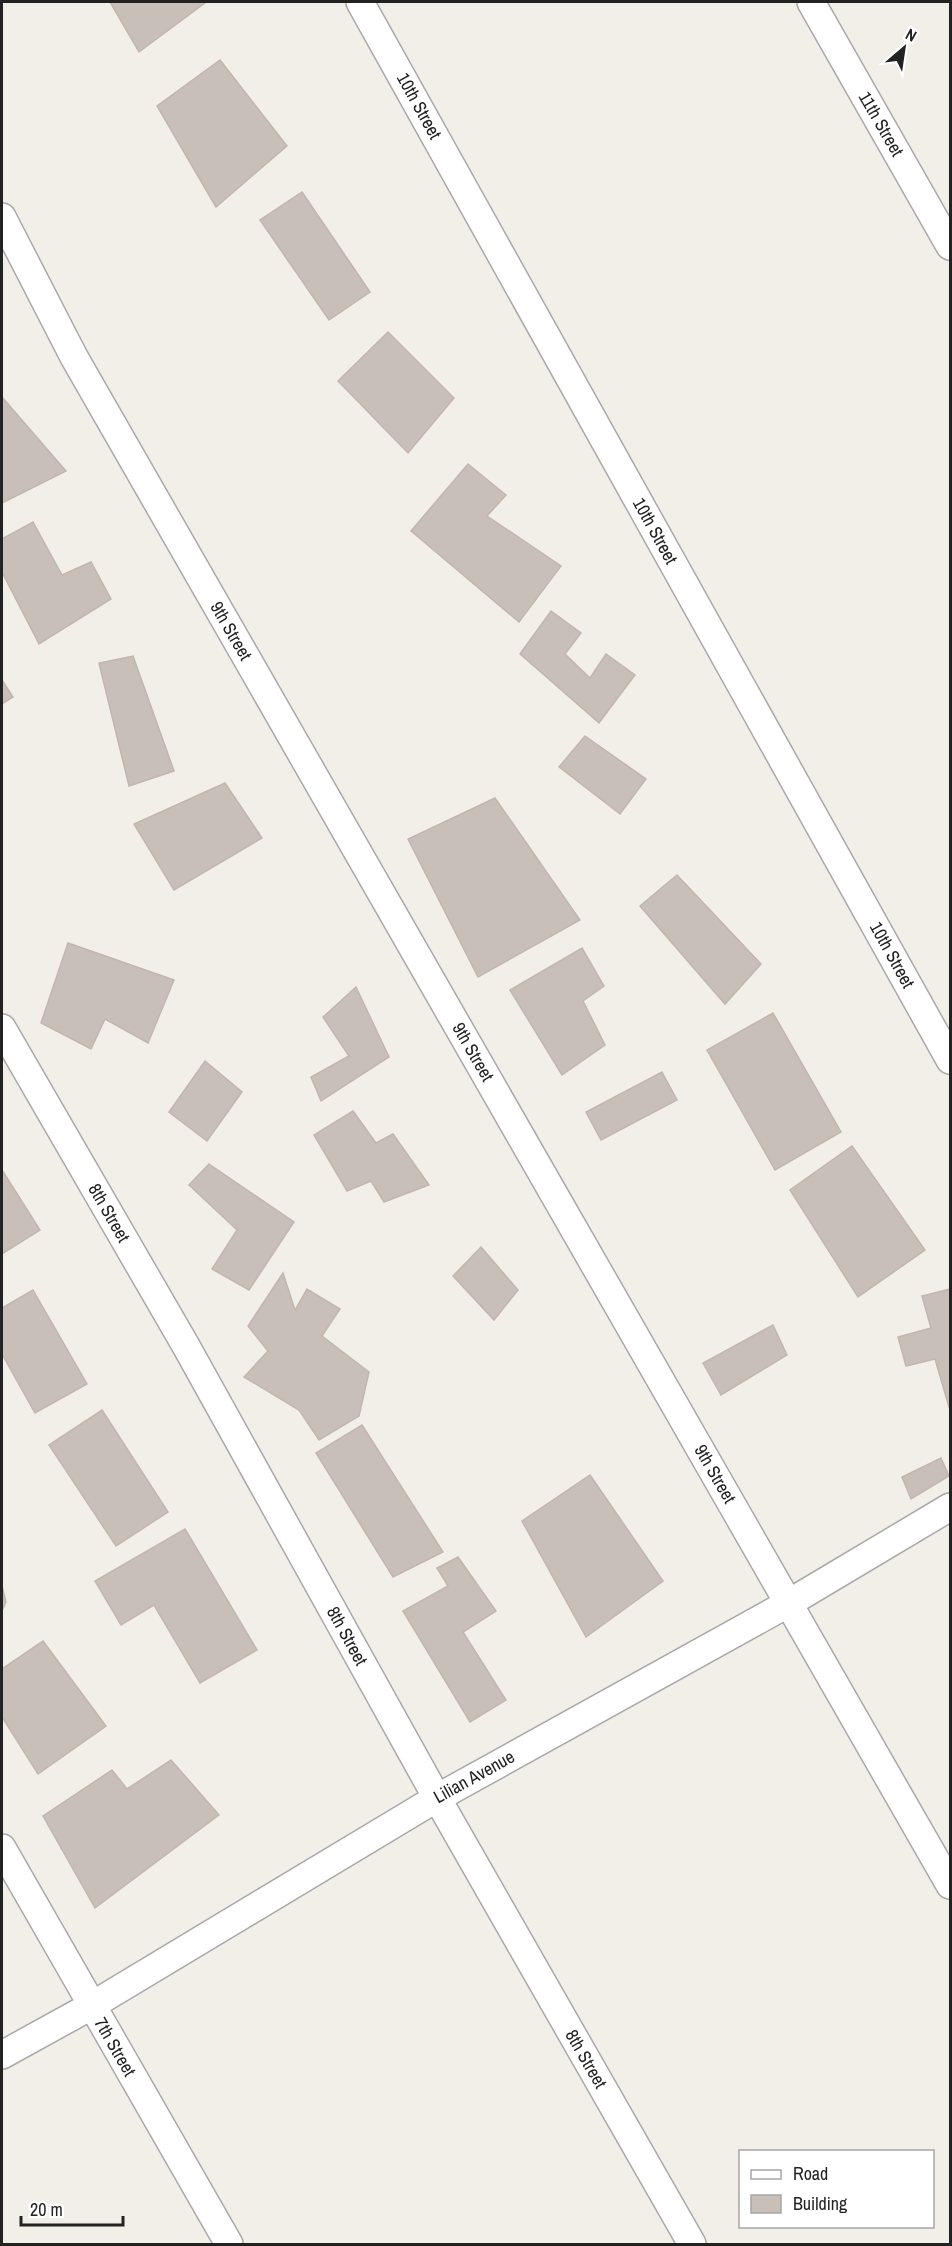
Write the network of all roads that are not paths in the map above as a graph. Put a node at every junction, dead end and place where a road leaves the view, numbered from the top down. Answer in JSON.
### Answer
{"nodes":[{"id":1,"x":360,"y":2,"type":"edge"},
{"id":2,"x":811,"y":2,"type":"edge"},
{"id":3,"x":2,"y":217,"type":"edge"},
{"id":4,"x":951,"y":246,"type":"edge"},
{"id":5,"x":2,"y":1028,"type":"edge"},
{"id":6,"x":951,"y":1060,"type":"edge"},
{"id":7,"x":951,"y":1507,"type":"edge"},
{"id":8,"x":789,"y":1603,"type":"junction"},
{"id":9,"x":437,"y":1798,"type":"junction"},
{"id":10,"x":2,"y":1848,"type":"edge"},
{"id":11,"x":951,"y":1885,"type":"edge"},
{"id":12,"x":91,"y":2006,"type":"junction"},
{"id":13,"x":2,"y":2055,"type":"edge"},
{"id":14,"x":229,"y":2244,"type":"edge"},
{"id":15,"x":692,"y":2244,"type":"edge"}],
"edges":[{"from":1,"to":6,"type":"street","name":"10th Street"},
{"from":2,"to":4,"type":"street","name":"11th Street"},
{"from":3,"to":8,"type":"street","name":"9th Street"},
{"from":5,"to":9,"type":"street","name":"8th Street"},
{"from":7,"to":8,"type":"street","name":"Lilian Avenue"},
{"from":8,"to":9,"type":"street","name":"Lilian Avenue"},
{"from":8,"to":11,"type":"street","name":"9th Street"},
{"from":9,"to":12,"type":"street","name":"Lilian Avenue"},
{"from":9,"to":15,"type":"street","name":"8th Street"},
{"from":10,"to":12,"type":"street","name":"7th Street"},
{"from":12,"to":13,"type":"street","name":"Lilian Avenue"},
{"from":12,"to":14,"type":"street","name":"7th Street"}]}
